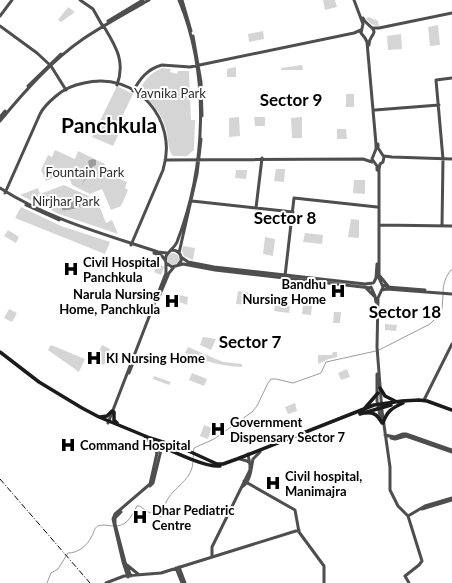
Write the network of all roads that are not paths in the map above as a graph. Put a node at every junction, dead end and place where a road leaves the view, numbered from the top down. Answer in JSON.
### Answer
{"nodes":[{"id":1,"x":12,"y":0,"type":"edge"},
{"id":2,"x":80,"y":0,"type":"edge"},
{"id":3,"x":143,"y":0,"type":"edge"},
{"id":4,"x":149,"y":0,"type":"edge"},
{"id":5,"x":179,"y":0,"type":"edge"},
{"id":6,"x":182,"y":0,"type":"edge"},
{"id":7,"x":355,"y":0,"type":"edge"},
{"id":8,"x":452,"y":14,"type":"edge"},
{"id":9,"x":0,"y":16,"type":"edge"},
{"id":10,"x":367,"y":25,"type":"junction"},
{"id":11,"x":102,"y":26,"type":"junction"},
{"id":12,"x":0,"y":27,"type":"edge"},
{"id":13,"x":372,"y":28,"type":"junction"},
{"id":14,"x":362,"y":29,"type":"junction"},
{"id":15,"x":374,"y":32,"type":"junction"},
{"id":16,"x":364,"y":36,"type":"junction"},
{"id":17,"x":370,"y":37,"type":"junction"},
{"id":18,"x":49,"y":66,"type":"junction"},
{"id":19,"x":198,"y":66,"type":"junction"},
{"id":20,"x":452,"y":78,"type":"edge"},
{"id":21,"x":117,"y":84,"type":"junction"},
{"id":22,"x":65,"y":90,"type":"junction"},
{"id":23,"x":134,"y":91,"type":"junction"},
{"id":24,"x":439,"y":105,"type":"junction"},
{"id":25,"x":375,"y":110,"type":"junction"},
{"id":26,"x":0,"y":117,"type":"edge"},
{"id":27,"x":0,"y":121,"type":"edge"},
{"id":28,"x":373,"y":154,"type":"junction"},
{"id":29,"x":382,"y":154,"type":"junction"},
{"id":30,"x":165,"y":159,"type":"junction"},
{"id":31,"x":198,"y":159,"type":"junction"},
{"id":32,"x":262,"y":159,"type":"junction"},
{"id":33,"x":443,"y":159,"type":"junction"},
{"id":34,"x":452,"y":160,"type":"edge"},
{"id":35,"x":384,"y":161,"type":"junction"},
{"id":36,"x":374,"y":163,"type":"junction"},
{"id":37,"x":380,"y":164,"type":"junction"},
{"id":38,"x":0,"y":189,"type":"edge"},
{"id":39,"x":6,"y":193,"type":"junction"},
{"id":40,"x":192,"y":201,"type":"junction"},
{"id":41,"x":377,"y":207,"type":"junction"},
{"id":42,"x":256,"y":208,"type":"junction"},
{"id":43,"x":293,"y":212,"type":"junction"},
{"id":44,"x":378,"y":225,"type":"junction"},
{"id":45,"x":442,"y":226,"type":"junction"},
{"id":46,"x":452,"y":226,"type":"edge"},
{"id":47,"x":131,"y":244,"type":"junction"},
{"id":48,"x":171,"y":250,"type":"junction"},
{"id":49,"x":167,"y":253,"type":"junction"},
{"id":50,"x":180,"y":253,"type":"junction"},
{"id":51,"x":181,"y":257,"type":"junction"},
{"id":52,"x":166,"y":262,"type":"junction"},
{"id":53,"x":175,"y":266,"type":"junction"},
{"id":54,"x":379,"y":275,"type":"junction"},
{"id":55,"x":285,"y":277,"type":"junction"},
{"id":56,"x":374,"y":282,"type":"junction"},
{"id":57,"x":380,"y":282,"type":"junction"},
{"id":58,"x":383,"y":285,"type":"junction"},
{"id":59,"x":365,"y":287,"type":"junction"},
{"id":60,"x":371,"y":288,"type":"junction"},
{"id":61,"x":389,"y":290,"type":"junction"},
{"id":62,"x":381,"y":291,"type":"junction"},
{"id":63,"x":374,"y":292,"type":"junction"},
{"id":64,"x":452,"y":293,"type":"edge"},
{"id":65,"x":376,"y":298,"type":"junction"},
{"id":66,"x":145,"y":328,"type":"junction"},
{"id":67,"x":452,"y":344,"type":"edge"},
{"id":68,"x":452,"y":347,"type":"edge"},
{"id":69,"x":377,"y":352,"type":"junction"},
{"id":70,"x":0,"y":353,"type":"edge"},
{"id":71,"x":380,"y":388,"type":"junction"},
{"id":72,"x":378,"y":393,"type":"junction"},
{"id":73,"x":425,"y":401,"type":"junction"},
{"id":74,"x":397,"y":402,"type":"junction"},
{"id":75,"x":403,"y":403,"type":"junction"},
{"id":76,"x":380,"y":406,"type":"junction"},
{"id":77,"x":113,"y":411,"type":"junction"},
{"id":78,"x":452,"y":411,"type":"edge"},
{"id":79,"x":362,"y":412,"type":"junction"},
{"id":80,"x":99,"y":417,"type":"junction"},
{"id":81,"x":109,"y":422,"type":"junction"},
{"id":82,"x":383,"y":423,"type":"junction"},
{"id":83,"x":120,"y":426,"type":"junction"},
{"id":84,"x":385,"y":436,"type":"junction"},
{"id":85,"x":150,"y":441,"type":"junction"},
{"id":86,"x":161,"y":444,"type":"junction"},
{"id":87,"x":168,"y":448,"type":"junction"},
{"id":88,"x":452,"y":451,"type":"edge"},
{"id":89,"x":260,"y":452,"type":"junction"},
{"id":90,"x":158,"y":454,"type":"junction"},
{"id":91,"x":249,"y":455,"type":"junction"},
{"id":92,"x":240,"y":459,"type":"junction"},
{"id":93,"x":251,"y":463,"type":"junction"},
{"id":94,"x":244,"y":483,"type":"junction"},
{"id":95,"x":256,"y":490,"type":"dead end"},
{"id":96,"x":452,"y":499,"type":"edge"},
{"id":97,"x":295,"y":512,"type":"dead end"},
{"id":98,"x":408,"y":516,"type":"junction"},
{"id":99,"x":115,"y":526,"type":"junction"},
{"id":100,"x":298,"y":530,"type":"junction"},
{"id":101,"x":213,"y":558,"type":"junction"},
{"id":102,"x":126,"y":563,"type":"junction"},
{"id":103,"x":125,"y":568,"type":"junction"},
{"id":104,"x":178,"y":568,"type":"junction"},
{"id":105,"x":138,"y":574,"type":"junction"},
{"id":106,"x":129,"y":576,"type":"junction"},
{"id":107,"x":120,"y":577,"type":"junction"},
{"id":108,"x":106,"y":583,"type":"edge"},
{"id":109,"x":110,"y":583,"type":"edge"},
{"id":110,"x":184,"y":583,"type":"edge"},
{"id":111,"x":324,"y":583,"type":"edge"},
{"id":112,"x":409,"y":583,"type":"edge"}],
"edges":[{"from":1,"to":9,"type":"street"},
{"from":2,"to":11,"type":"street"},
{"from":3,"to":11,"type":"street"},
{"from":4,"to":11,"type":"street"},
{"from":5,"to":19,"type":"street"},
{"from":6,"to":19,"type":"street"},
{"from":7,"to":10,"type":"street"},
{"from":7,"to":14,"type":"street"},
{"from":8,"to":13,"type":"street"},
{"from":8,"to":15,"type":"street"},
{"from":10,"to":13,"type":"street"},
{"from":10,"to":14,"type":"street"},
{"from":11,"to":18,"type":"street"},
{"from":11,"to":21,"type":"street"},
{"from":12,"to":18,"type":"street"},
{"from":13,"to":15,"type":"street"},
{"from":14,"to":16,"type":"street"},
{"from":14,"to":19,"type":"street"},
{"from":15,"to":17,"type":"street"},
{"from":16,"to":17,"type":"street"},
{"from":16,"to":19,"type":"street"},
{"from":16,"to":28,"type":"street"},
{"from":17,"to":25,"type":"street"},
{"from":18,"to":22,"type":"street"},
{"from":18,"to":26,"type":"street"},
{"from":18,"to":27,"type":"street"},
{"from":19,"to":23,"type":"street"},
{"from":19,"to":31,"type":"street"},
{"from":20,"to":24,"type":"street"},
{"from":21,"to":22,"type":"street"},
{"from":21,"to":23,"type":"street"},
{"from":22,"to":39,"type":"street"},
{"from":23,"to":30,"type":"street"},
{"from":24,"to":25,"type":"street"},
{"from":24,"to":33,"type":"street"},
{"from":25,"to":29,"type":"street"},
{"from":28,"to":29,"type":"street"},
{"from":28,"to":32,"type":"street"},
{"from":28,"to":36,"type":"street"},
{"from":29,"to":33,"type":"street"},
{"from":29,"to":35,"type":"street"},
{"from":30,"to":31,"type":"street"},
{"from":30,"to":47,"type":"street"},
{"from":31,"to":32,"type":"street"},
{"from":31,"to":40,"type":"street"},
{"from":31,"to":48,"type":"street"},
{"from":32,"to":36,"type":"street"},
{"from":32,"to":42,"type":"street"},
{"from":33,"to":34,"type":"street"},
{"from":33,"to":35,"type":"street"},
{"from":33,"to":45,"type":"street"},
{"from":35,"to":37,"type":"street"},
{"from":36,"to":37,"type":"street"},
{"from":36,"to":41,"type":"street"},
{"from":37,"to":44,"type":"street"},
{"from":38,"to":39,"type":"street"},
{"from":39,"to":47,"type":"street"},
{"from":40,"to":42,"type":"street"},
{"from":40,"to":50,"type":"street"},
{"from":41,"to":43,"type":"street"},
{"from":41,"to":56,"type":"street"},
{"from":42,"to":43,"type":"street"},
{"from":43,"to":55,"type":"street"},
{"from":44,"to":45,"type":"street"},
{"from":44,"to":54,"type":"street"},
{"from":45,"to":46,"type":"street"},
{"from":47,"to":49,"type":"street"},
{"from":47,"to":52,"type":"street"},
{"from":48,"to":49,"type":"street"},
{"from":48,"to":50,"type":"street"},
{"from":49,"to":52,"type":"street"},
{"from":50,"to":51,"type":"street"},
{"from":51,"to":53,"type":"street"},
{"from":51,"to":55,"type":"street"},
{"from":52,"to":53,"type":"street"},
{"from":52,"to":66,"type":"street"},
{"from":53,"to":55,"type":"street"},
{"from":53,"to":66,"type":"street"},
{"from":54,"to":57,"type":"street"},
{"from":54,"to":61,"type":"street"},
{"from":55,"to":56,"type":"street"},
{"from":55,"to":59,"type":"street"},
{"from":56,"to":57,"type":"street"},
{"from":56,"to":60,"type":"street"},
{"from":57,"to":58,"type":"street"},
{"from":58,"to":61,"type":"street"},
{"from":58,"to":62,"type":"street"},
{"from":59,"to":60,"type":"street"},
{"from":59,"to":65,"type":"street"},
{"from":60,"to":63,"type":"street"},
{"from":61,"to":62,"type":"street"},
{"from":61,"to":64,"type":"street"},
{"from":62,"to":63,"type":"street"},
{"from":62,"to":69,"type":"street"},
{"from":63,"to":65,"type":"street"},
{"from":65,"to":69,"type":"street"},
{"from":66,"to":77,"type":"street"},
{"from":67,"to":73,"type":"street"},
{"from":68,"to":73,"type":"street"},
{"from":69,"to":71,"type":"street"},
{"from":69,"to":72,"type":"street"},
{"from":70,"to":80,"type":"main road"},
{"from":70,"to":81,"type":"main road"},
{"from":71,"to":74,"type":"main road"},
{"from":71,"to":76,"type":"street"},
{"from":72,"to":76,"type":"street"},
{"from":72,"to":79,"type":"main road"},
{"from":73,"to":74,"type":"main road"},
{"from":73,"to":78,"type":"main road"},
{"from":74,"to":76,"type":"main road"},
{"from":75,"to":76,"type":"main road"},
{"from":75,"to":78,"type":"main road"},
{"from":75,"to":82,"type":"main road"},
{"from":76,"to":79,"type":"main road"},
{"from":76,"to":82,"type":"street"},
{"from":77,"to":80,"type":"main road"},
{"from":77,"to":81,"type":"street"},
{"from":77,"to":83,"type":"main road"},
{"from":79,"to":82,"type":"main road"},
{"from":79,"to":89,"type":"main road"},
{"from":79,"to":91,"type":"main road"},
{"from":80,"to":81,"type":"main road"},
{"from":81,"to":83,"type":"main road"},
{"from":81,"to":85,"type":"main road"},
{"from":82,"to":84,"type":"street"},
{"from":83,"to":86,"type":"main road"},
{"from":84,"to":88,"type":"street"},
{"from":84,"to":98,"type":"street"},
{"from":85,"to":86,"type":"main road"},
{"from":85,"to":90,"type":"street"},
{"from":86,"to":87,"type":"main road"},
{"from":86,"to":90,"type":"street"},
{"from":86,"to":91,"type":"main road"},
{"from":87,"to":90,"type":"street"},
{"from":87,"to":92,"type":"main road"},
{"from":89,"to":91,"type":"main road"},
{"from":89,"to":93,"type":"street"},
{"from":90,"to":99,"type":"street"},
{"from":91,"to":92,"type":"main road"},
{"from":91,"to":93,"type":"street"},
{"from":92,"to":93,"type":"street"},
{"from":93,"to":94,"type":"street"},
{"from":94,"to":95,"type":"street"},
{"from":94,"to":100,"type":"street"},
{"from":94,"to":101,"type":"street"},
{"from":96,"to":98,"type":"street"},
{"from":97,"to":100,"type":"street"},
{"from":98,"to":112,"type":"street"},
{"from":99,"to":102,"type":"street"},
{"from":99,"to":103,"type":"street"},
{"from":100,"to":101,"type":"street"},
{"from":100,"to":111,"type":"street"},
{"from":101,"to":104,"type":"street"},
{"from":102,"to":105,"type":"street"},
{"from":102,"to":106,"type":"street"},
{"from":103,"to":106,"type":"street"},
{"from":103,"to":107,"type":"street"},
{"from":104,"to":105,"type":"street"},
{"from":104,"to":106,"type":"street"},
{"from":104,"to":110,"type":"street"},
{"from":105,"to":106,"type":"street"},
{"from":106,"to":107,"type":"street"},
{"from":106,"to":109,"type":"street"},
{"from":107,"to":108,"type":"street"}]}
